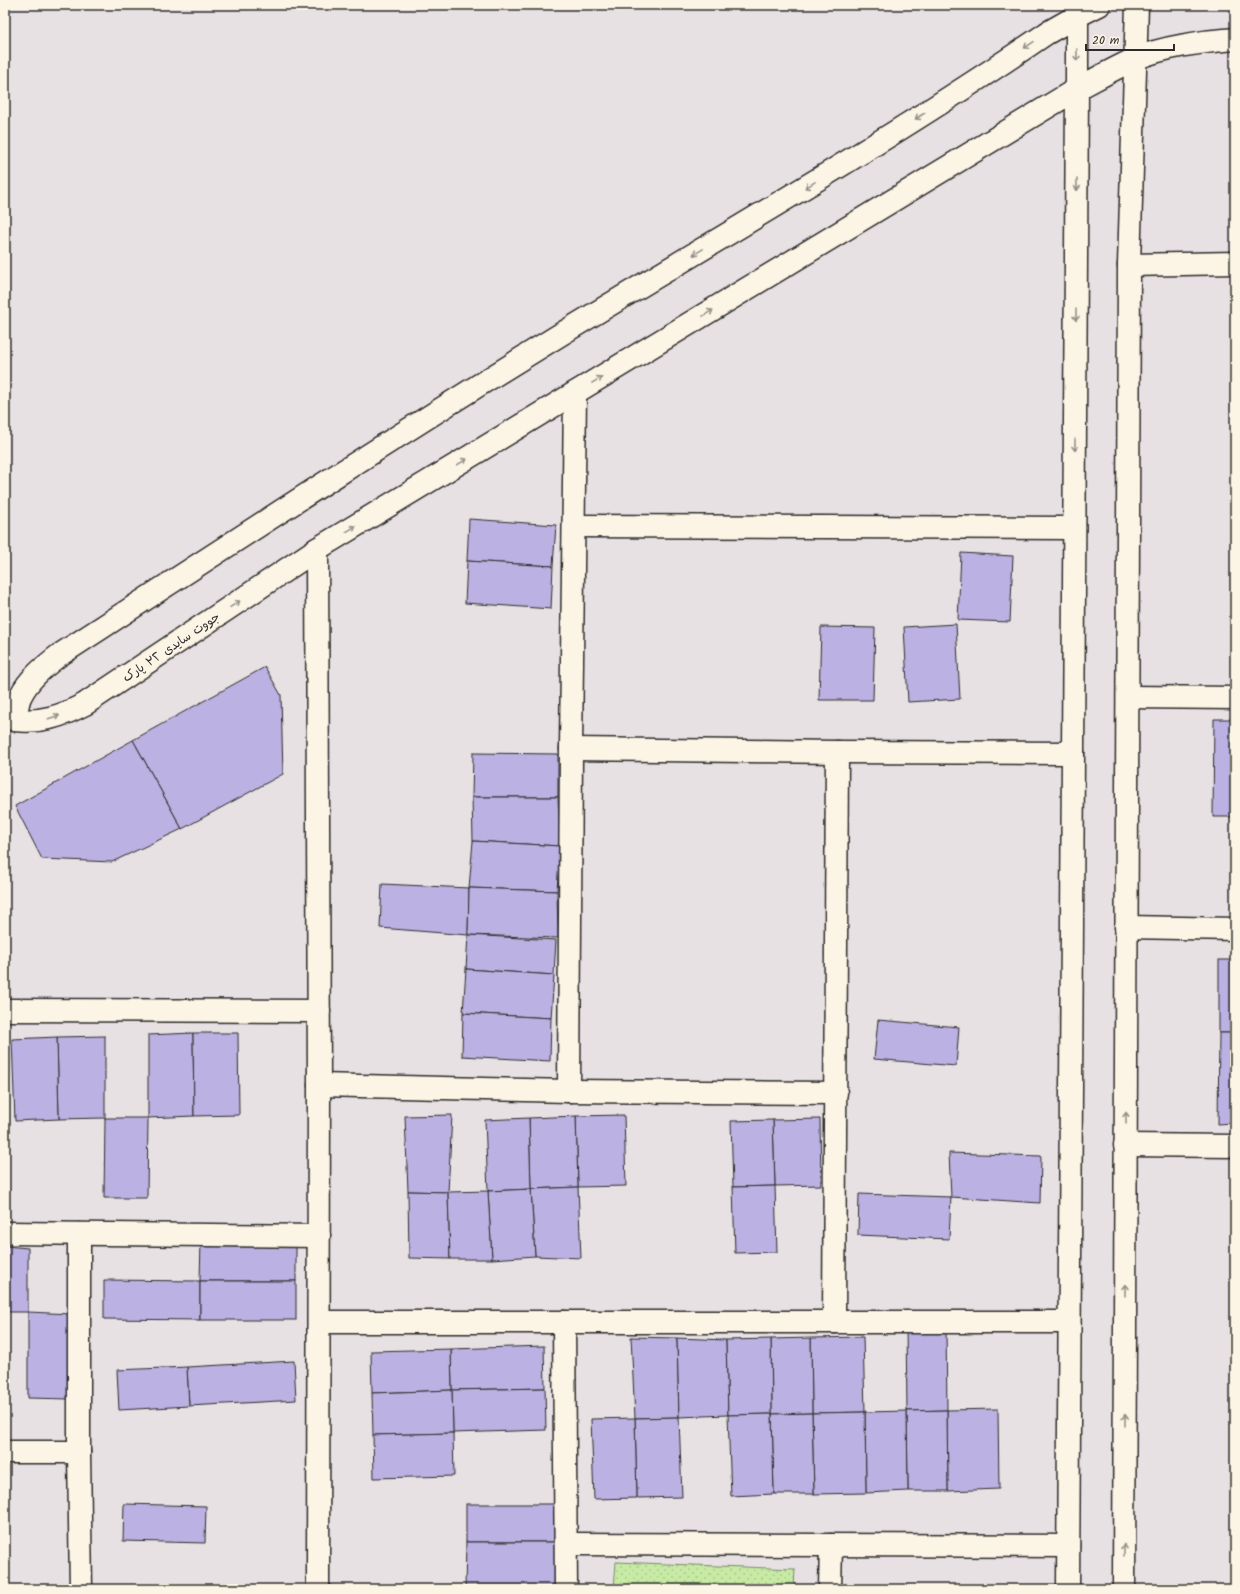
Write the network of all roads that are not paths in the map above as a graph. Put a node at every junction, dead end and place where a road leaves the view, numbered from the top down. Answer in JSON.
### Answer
{"nodes":[{"id":1,"x":1099,"y":5,"type":"edge"},
{"id":2,"x":1137,"y":5,"type":"edge"},
{"id":3,"x":1077,"y":10,"type":"edge"},
{"id":4,"x":1235,"y":39,"type":"edge"},
{"id":5,"x":1136,"y":59,"type":"junction"},
{"id":6,"x":1077,"y":90,"type":"junction"},
{"id":7,"x":1235,"y":264,"type":"edge"},
{"id":8,"x":1129,"y":265,"type":"junction"},
{"id":9,"x":575,"y":393,"type":"junction"},
{"id":10,"x":574,"y":526,"type":"junction"},
{"id":11,"x":1074,"y":528,"type":"junction"},
{"id":12,"x":318,"y":549,"type":"junction"},
{"id":13,"x":1128,"y":697,"type":"junction"},
{"id":14,"x":1235,"y":698,"type":"edge"},
{"id":15,"x":10,"y":725,"type":"edge"},
{"id":16,"x":571,"y":749,"type":"junction"},
{"id":17,"x":837,"y":752,"type":"junction"},
{"id":18,"x":1073,"y":753,"type":"junction"},
{"id":19,"x":1126,"y":927,"type":"junction"},
{"id":20,"x":1235,"y":929,"type":"edge"},
{"id":21,"x":5,"y":1010,"type":"edge"},
{"id":22,"x":319,"y":1011,"type":"junction"},
{"id":23,"x":320,"y":1085,"type":"junction"},
{"id":24,"x":569,"y":1091,"type":"junction"},
{"id":25,"x":836,"y":1093,"type":"junction"},
{"id":26,"x":1126,"y":1145,"type":"junction"},
{"id":27,"x":1235,"y":1146,"type":"edge"},
{"id":28,"x":5,"y":1233,"type":"edge"},
{"id":29,"x":79,"y":1234,"type":"junction"},
{"id":30,"x":319,"y":1236,"type":"junction"},
{"id":31,"x":319,"y":1322,"type":"junction"},
{"id":32,"x":564,"y":1322,"type":"junction"},
{"id":33,"x":834,"y":1322,"type":"junction"},
{"id":34,"x":1069,"y":1322,"type":"junction"},
{"id":35,"x":5,"y":1452,"type":"edge"},
{"id":36,"x":79,"y":1452,"type":"junction"},
{"id":37,"x":566,"y":1544,"type":"junction"},
{"id":38,"x":831,"y":1545,"type":"junction"},
{"id":39,"x":1068,"y":1546,"type":"junction"},
{"id":40,"x":80,"y":1589,"type":"edge"},
{"id":41,"x":318,"y":1589,"type":"edge"},
{"id":42,"x":566,"y":1589,"type":"edge"},
{"id":43,"x":830,"y":1589,"type":"edge"},
{"id":44,"x":1068,"y":1589,"type":"edge"},
{"id":45,"x":1124,"y":1589,"type":"edge"}],
"edges":[{"from":1,"to":3,"type":"street"},
{"from":2,"to":5,"type":"street"},
{"from":3,"to":6,"type":"street","one_way":true},
{"from":3,"to":15,"type":"street","one_way":true},
{"from":4,"to":5,"type":"street","name":"جووت سایدی ٣٢ پارک"},
{"from":5,"to":6,"type":"street","name":"جووت سایدی ٣٢ پارک"},
{"from":5,"to":8,"type":"street"},
{"from":9,"to":6,"type":"street","name":"جووت سایدی ٣٢ پارک","one_way":true},
{"from":6,"to":11,"type":"street","one_way":true},
{"from":7,"to":8,"type":"street"},
{"from":8,"to":13,"type":"street"},
{"from":9,"to":10,"type":"street"},
{"from":12,"to":9,"type":"street","name":"جووت سایدی ٣٢ پارک","one_way":true},
{"from":10,"to":11,"type":"street"},
{"from":10,"to":16,"type":"street"},
{"from":11,"to":18,"type":"street"},
{"from":15,"to":12,"type":"street","name":"جووت سایدی ٣٢ پارک","one_way":true},
{"from":12,"to":22,"type":"street"},
{"from":13,"to":14,"type":"street"},
{"from":13,"to":19,"type":"street"},
{"from":16,"to":17,"type":"street"},
{"from":16,"to":24,"type":"street"},
{"from":17,"to":18,"type":"street"},
{"from":17,"to":25,"type":"street"},
{"from":18,"to":34,"type":"street"},
{"from":19,"to":20,"type":"street"},
{"from":26,"to":19,"type":"street","one_way":true},
{"from":21,"to":22,"type":"street"},
{"from":22,"to":23,"type":"street"},
{"from":23,"to":24,"type":"street"},
{"from":23,"to":30,"type":"street"},
{"from":24,"to":25,"type":"street"},
{"from":25,"to":33,"type":"street"},
{"from":26,"to":27,"type":"street"},
{"from":45,"to":26,"type":"street","one_way":true},
{"from":28,"to":29,"type":"street"},
{"from":29,"to":30,"type":"street"},
{"from":29,"to":36,"type":"street"},
{"from":30,"to":31,"type":"street"},
{"from":31,"to":32,"type":"street"},
{"from":31,"to":41,"type":"street"},
{"from":32,"to":33,"type":"street"},
{"from":32,"to":37,"type":"street"},
{"from":33,"to":34,"type":"street"},
{"from":34,"to":39,"type":"street"},
{"from":35,"to":36,"type":"street"},
{"from":36,"to":40,"type":"street"},
{"from":37,"to":38,"type":"street"},
{"from":37,"to":42,"type":"street"},
{"from":38,"to":39,"type":"street"},
{"from":38,"to":43,"type":"street"},
{"from":39,"to":44,"type":"street"}]}
